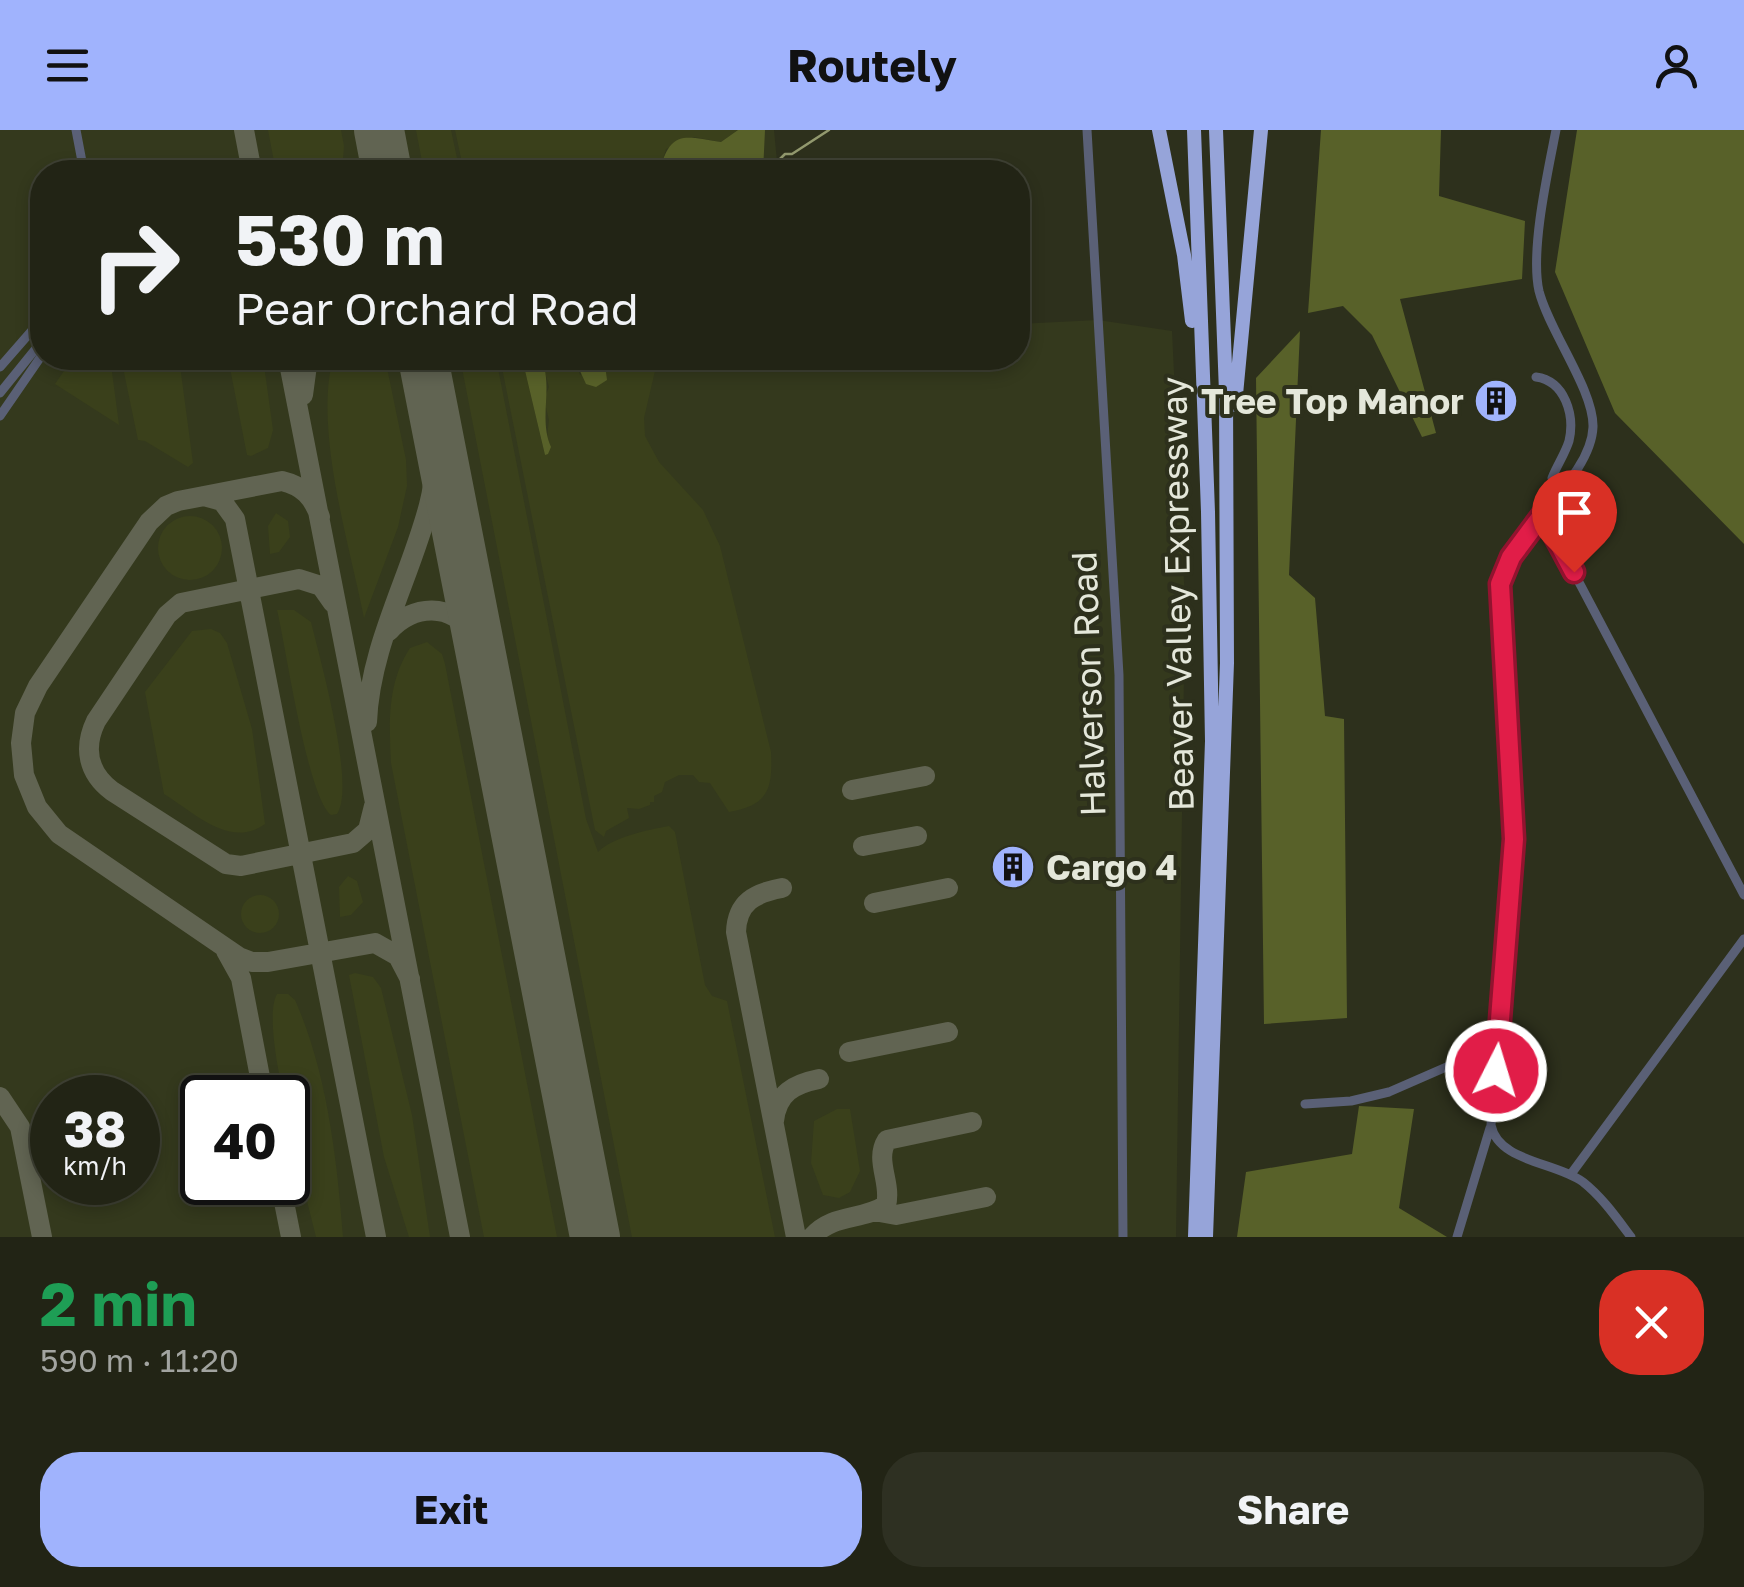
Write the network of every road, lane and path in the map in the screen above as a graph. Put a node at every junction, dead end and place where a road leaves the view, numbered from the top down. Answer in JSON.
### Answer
{"nodes":[{"id":1,"x":76,"y":130,"type":"edge"},
{"id":2,"x":1087,"y":130,"type":"edge"},
{"id":3,"x":1160,"y":130,"type":"edge"},
{"id":4,"x":1194,"y":130,"type":"edge"},
{"id":5,"x":1216,"y":130,"type":"edge"},
{"id":6,"x":1261,"y":130,"type":"edge"},
{"id":7,"x":1556,"y":130,"type":"edge"},
{"id":8,"x":82,"y":160,"type":"edge"},
{"id":9,"x":30,"y":333,"type":"edge"},
{"id":10,"x":30,"y":356,"type":"edge"},
{"id":11,"x":0,"y":366,"type":"edge"},
{"id":12,"x":32,"y":370,"type":"edge"},
{"id":13,"x":1536,"y":377,"type":"dead end"},
{"id":14,"x":0,"y":393,"type":"edge"},
{"id":15,"x":0,"y":416,"type":"edge"},
{"id":16,"x":1560,"y":490,"type":"junction"},
{"id":17,"x":1543,"y":514,"type":"junction"},
{"id":18,"x":1228,"y":526,"type":"junction"},
{"id":19,"x":1209,"y":552,"type":"junction"},
{"id":20,"x":1744,"y":895,"type":"edge"},
{"id":21,"x":1744,"y":939,"type":"edge"},
{"id":22,"x":1499,"y":1044,"type":"junction"},
{"id":23,"x":1306,"y":1104,"type":"dead end"},
{"id":24,"x":1490,"y":1125,"type":"junction"},
{"id":25,"x":1570,"y":1174,"type":"junction"},
{"id":26,"x":1123,"y":1237,"type":"edge"},
{"id":27,"x":1195,"y":1237,"type":"edge"},
{"id":28,"x":1206,"y":1237,"type":"edge"},
{"id":29,"x":1457,"y":1237,"type":"edge"},
{"id":30,"x":1630,"y":1237,"type":"edge"}],
"edges":[{"from":1,"to":8,"type":"street"},
{"from":2,"to":26,"type":"street","name":"Halverson Road"},
{"from":3,"to":19,"type":"highway"},
{"from":4,"to":19,"type":"highway","name":"Beaver Valley Expressway"},
{"from":5,"to":18,"type":"highway","name":"Beaver Valley Expressway"},
{"from":6,"to":18,"type":"highway"},
{"from":7,"to":16,"type":"street"},
{"from":9,"to":11,"type":"street"},
{"from":10,"to":14,"type":"street"},
{"from":12,"to":15,"type":"street"},
{"from":13,"to":16,"type":"street"},
{"from":16,"to":17,"type":"street"},
{"from":17,"to":20,"type":"street"},
{"from":17,"to":22,"type":"street"},
{"from":18,"to":28,"type":"highway","name":"Beaver Valley Expressway"},
{"from":19,"to":27,"type":"highway","name":"Beaver Valley Expressway"},
{"from":21,"to":25,"type":"street"},
{"from":22,"to":23,"type":"street"},
{"from":22,"to":24,"type":"street"},
{"from":24,"to":25,"type":"street"},
{"from":24,"to":29,"type":"street"},
{"from":25,"to":30,"type":"street"}]}
